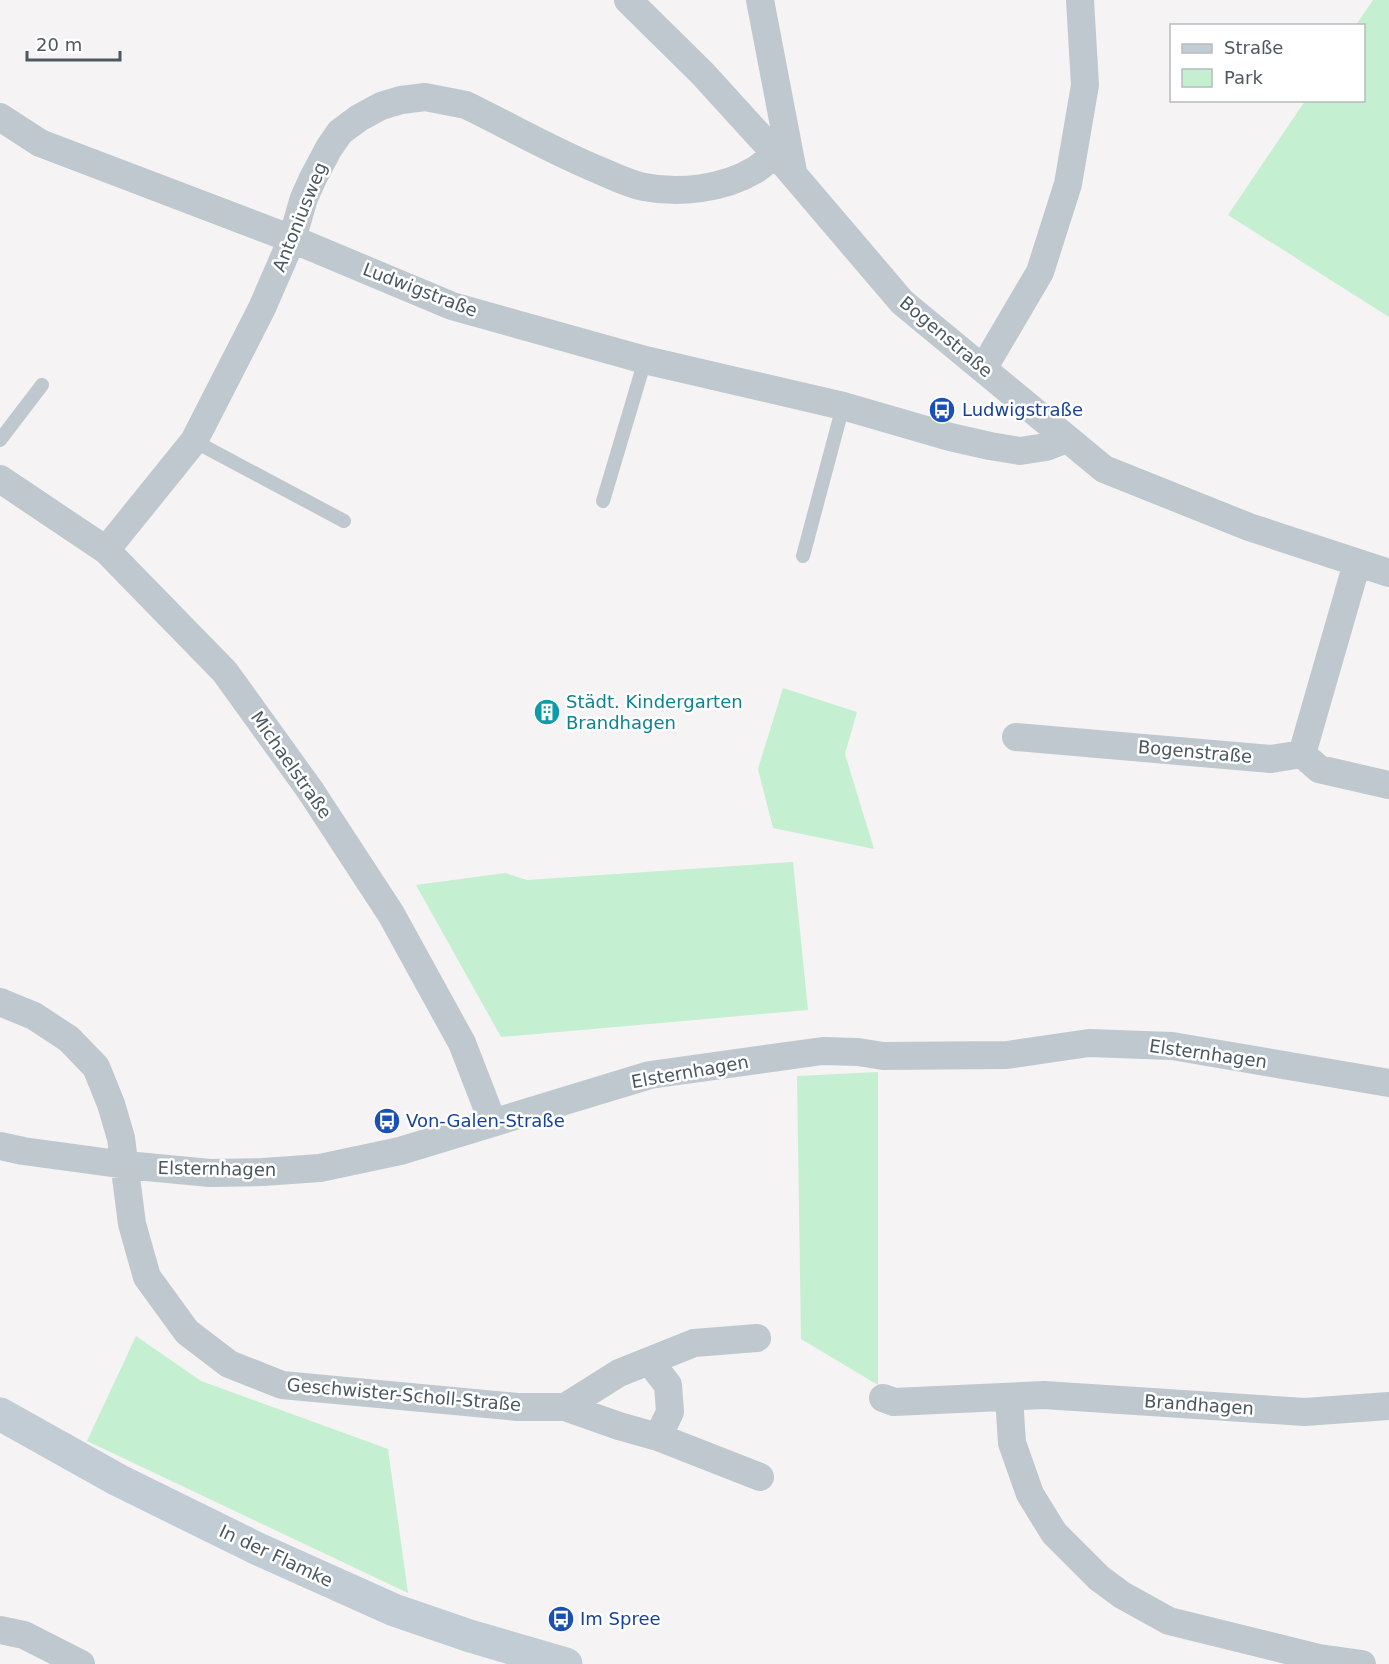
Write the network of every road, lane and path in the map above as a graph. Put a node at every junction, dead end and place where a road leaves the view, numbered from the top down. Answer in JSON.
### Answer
{"nodes":[{"id":1,"x":628,"y":0,"type":"edge"},
{"id":2,"x":760,"y":0,"type":"edge"},
{"id":3,"x":1080,"y":0,"type":"edge"},
{"id":4,"x":0,"y":117,"type":"edge"},
{"id":5,"x":784,"y":163,"type":"junction"},
{"id":6,"x":292,"y":239,"type":"junction"},
{"id":7,"x":645,"y":360,"type":"junction"},
{"id":8,"x":983,"y":369,"type":"junction"},
{"id":9,"x":42,"y":385,"type":"dead end"},
{"id":10,"x":843,"y":406,"type":"junction"},
{"id":11,"x":0,"y":440,"type":"edge"},
{"id":12,"x":1067,"y":440,"type":"junction"},
{"id":13,"x":194,"y":441,"type":"junction"},
{"id":14,"x":0,"y":479,"type":"edge"},
{"id":15,"x":603,"y":501,"type":"dead end"},
{"id":16,"x":344,"y":521,"type":"dead end"},
{"id":17,"x":106,"y":550,"type":"junction"},
{"id":18,"x":803,"y":556,"type":"dead end"},
{"id":19,"x":1357,"y":563,"type":"junction"},
{"id":20,"x":1389,"y":573,"type":"edge"},
{"id":21,"x":1016,"y":737,"type":"dead end"},
{"id":22,"x":1302,"y":753,"type":"junction"},
{"id":23,"x":1389,"y":785,"type":"edge"},
{"id":24,"x":0,"y":1002,"type":"edge"},
{"id":25,"x":1389,"y":1083,"type":"edge"},
{"id":26,"x":493,"y":1123,"type":"junction"},
{"id":27,"x":0,"y":1146,"type":"edge"},
{"id":28,"x":126,"y":1165,"type":"junction"},
{"id":29,"x":757,"y":1338,"type":"dead end"},
{"id":30,"x":650,"y":1362,"type":"junction"},
{"id":31,"x":1009,"y":1397,"type":"junction"},
{"id":32,"x":883,"y":1398,"type":"dead end"},
{"id":33,"x":1389,"y":1406,"type":"edge"},
{"id":34,"x":565,"y":1407,"type":"junction"},
{"id":35,"x":0,"y":1414,"type":"edge"},
{"id":36,"x":658,"y":1437,"type":"junction"},
{"id":37,"x":760,"y":1477,"type":"dead end"},
{"id":38,"x":0,"y":1630,"type":"edge"},
{"id":39,"x":81,"y":1664,"type":"edge"},
{"id":40,"x":566,"y":1664,"type":"edge"},
{"id":41,"x":1362,"y":1664,"type":"edge"}],
"edges":[{"from":1,"to":5,"type":"street","name":"Bogenstraße"},
{"from":2,"to":5,"type":"street","name":"Bogenstraße"},
{"from":3,"to":8,"type":"street"},
{"from":4,"to":6,"type":"street","name":"Ludwigstraße"},
{"from":5,"to":6,"type":"street","name":"Antoniusweg"},
{"from":5,"to":8,"type":"street","name":"Bogenstraße"},
{"from":6,"to":7,"type":"street","name":"Ludwigstraße"},
{"from":6,"to":13,"type":"street","name":"Antoniusweg"},
{"from":7,"to":10,"type":"street","name":"Ludwigstraße"},
{"from":7,"to":15,"type":"lane"},
{"from":8,"to":12,"type":"street","name":"Bogenstraße"},
{"from":9,"to":11,"type":"lane"},
{"from":10,"to":12,"type":"street","name":"Ludwigstraße"},
{"from":10,"to":18,"type":"lane"},
{"from":12,"to":19,"type":"street","name":"Bogenstraße"},
{"from":13,"to":16,"type":"lane"},
{"from":13,"to":17,"type":"street","name":"Antoniusweg"},
{"from":14,"to":17,"type":"street","name":"Michaelstraße"},
{"from":17,"to":26,"type":"street","name":"Michaelstraße"},
{"from":19,"to":20,"type":"street","name":"Bogenstraße"},
{"from":19,"to":22,"type":"street"},
{"from":21,"to":22,"type":"street","name":"Bogenstraße"},
{"from":22,"to":23,"type":"street"},
{"from":24,"to":28,"type":"street","name":"Geschwister-Scholl-Straße"},
{"from":25,"to":26,"type":"street","name":"Elsternhagen"},
{"from":26,"to":28,"type":"street","name":"Elsternhagen"},
{"from":27,"to":28,"type":"street","name":"Elsternhagen"},
{"from":28,"to":34,"type":"street","name":"Geschwister-Scholl-Straße"},
{"from":29,"to":30,"type":"street"},
{"from":30,"to":34,"type":"street"},
{"from":30,"to":36,"type":"street"},
{"from":31,"to":32,"type":"street","name":"Brandhagen"},
{"from":31,"to":33,"type":"street","name":"Brandhagen"},
{"from":31,"to":41,"type":"street"},
{"from":34,"to":36,"type":"street","name":"Geschwister-Scholl-Straße"},
{"from":35,"to":40,"type":"main road","name":"In der Flamke"},
{"from":36,"to":37,"type":"street","name":"Geschwister-Scholl-Straße"},
{"from":38,"to":39,"type":"street"}]}
